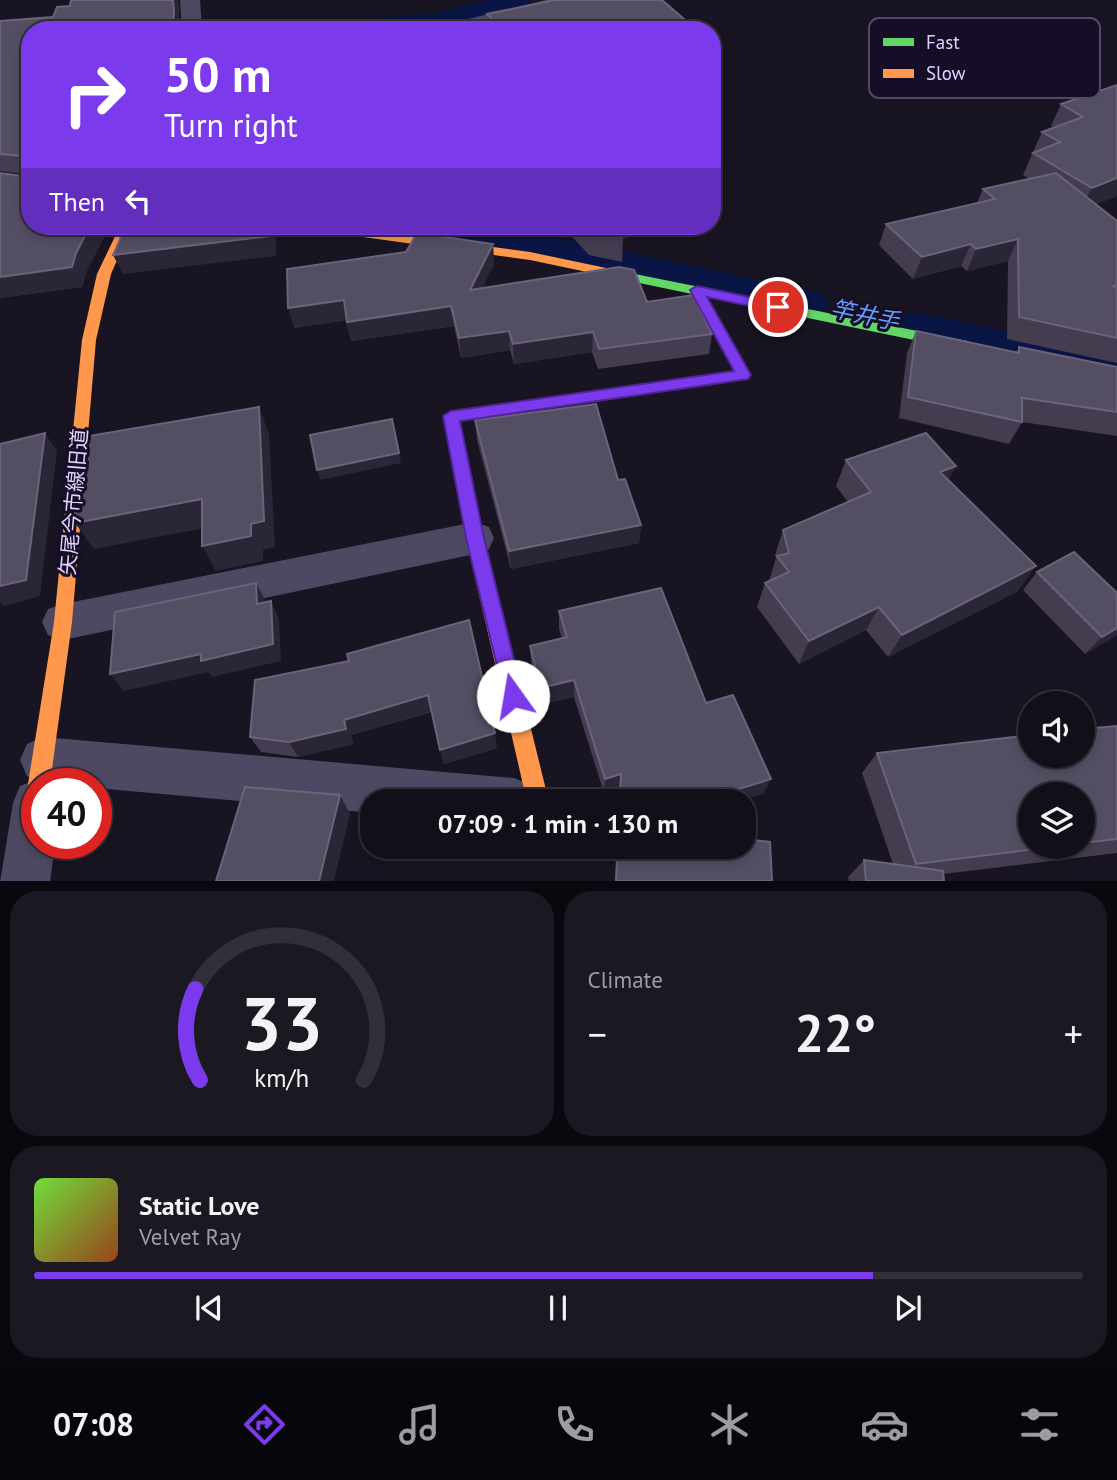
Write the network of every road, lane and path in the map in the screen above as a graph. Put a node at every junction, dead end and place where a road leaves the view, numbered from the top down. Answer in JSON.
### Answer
{"nodes":[{"id":1,"x":190,"y":0,"type":"edge"},
{"id":2,"x":570,"y":0,"type":"edge"},
{"id":3,"x":493,"y":9,"type":"edge"},
{"id":4,"x":191,"y":21,"type":"edge"},
{"id":5,"x":479,"y":21,"type":"edge"},
{"id":6,"x":122,"y":235,"type":"edge"},
{"id":7,"x":377,"y":235,"type":"edge"},
{"id":8,"x":697,"y":290,"type":"junction"},
{"id":9,"x":981,"y":349,"type":"edge"},
{"id":10,"x":475,"y":538,"type":"junction"},
{"id":11,"x":63,"y":622,"type":"junction"},
{"id":12,"x":42,"y":768,"type":"edge"},
{"id":13,"x":112,"y":785,"type":"edge"},
{"id":14,"x":535,"y":789,"type":"edge"},
{"id":15,"x":360,"y":796,"type":"edge"},
{"id":16,"x":28,"y":859,"type":"edge"},
{"id":17,"x":25,"y":881,"type":"edge"}],
"edges":[{"from":1,"to":4,"type":"street"},
{"from":2,"to":3,"type":"street"},
{"from":3,"to":5,"type":"street"},
{"from":6,"to":11,"type":"street","name":"矢尾今市線旧道"},
{"from":7,"to":8,"type":"street"},
{"from":8,"to":9,"type":"street"},
{"from":8,"to":10,"type":"street"},
{"from":10,"to":11,"type":"street"},
{"from":10,"to":14,"type":"street"},
{"from":11,"to":12,"type":"street","name":"矢尾今市線旧道"},
{"from":13,"to":15,"type":"street"},
{"from":16,"to":17,"type":"street","name":"矢尾今市線旧道"}]}
